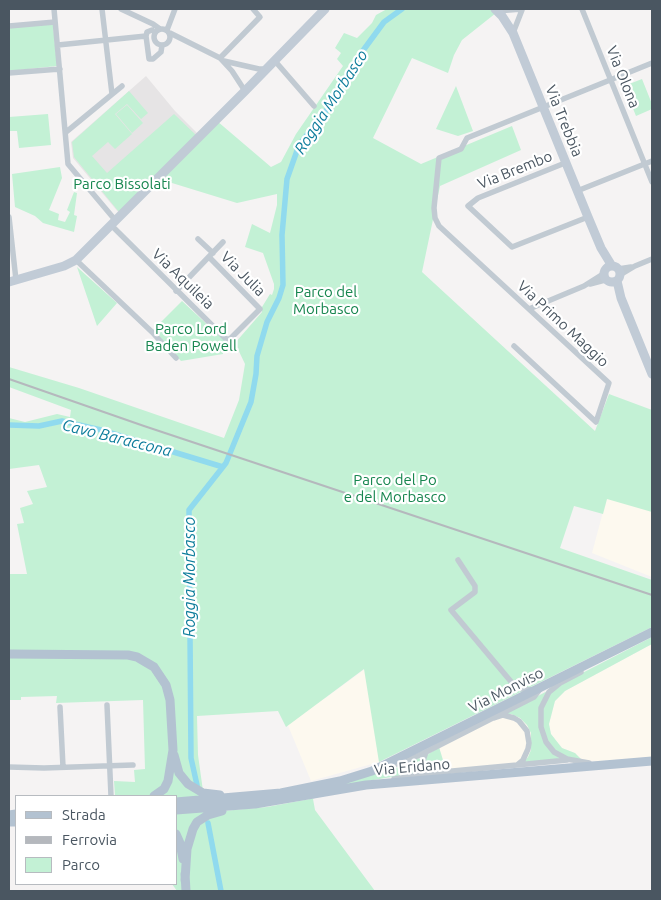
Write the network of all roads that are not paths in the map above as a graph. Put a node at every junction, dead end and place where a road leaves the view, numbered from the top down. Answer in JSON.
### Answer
{"nodes":[{"id":1,"x":54,"y":9,"type":"edge"},
{"id":2,"x":102,"y":9,"type":"edge"},
{"id":3,"x":120,"y":9,"type":"edge"},
{"id":4,"x":175,"y":9,"type":"edge"},
{"id":5,"x":253,"y":9,"type":"edge"},
{"id":6,"x":325,"y":9,"type":"edge"},
{"id":7,"x":522,"y":9,"type":"edge"},
{"id":8,"x":582,"y":9,"type":"edge"},
{"id":9,"x":496,"y":10,"type":"edge"},
{"id":10,"x":55,"y":22,"type":"junction"},
{"id":11,"x":9,"y":26,"type":"edge"},
{"id":12,"x":156,"y":31,"type":"junction"},
{"id":13,"x":168,"y":32,"type":"junction"},
{"id":14,"x":514,"y":33,"type":"junction"},
{"id":15,"x":146,"y":36,"type":"junction"},
{"id":16,"x":181,"y":39,"type":"junction"},
{"id":17,"x":106,"y":40,"type":"junction"},
{"id":18,"x":169,"y":41,"type":"junction"},
{"id":19,"x":58,"y":45,"type":"junction"},
{"id":20,"x":162,"y":45,"type":"junction"},
{"id":21,"x":222,"y":59,"type":"junction"},
{"id":22,"x":151,"y":60,"type":"junction"},
{"id":23,"x":275,"y":61,"type":"junction"},
{"id":24,"x":146,"y":64,"type":"dead end"},
{"id":25,"x":652,"y":64,"type":"edge"},
{"id":26,"x":60,"y":69,"type":"junction"},
{"id":27,"x":266,"y":69,"type":"junction"},
{"id":28,"x":9,"y":73,"type":"edge"},
{"id":29,"x":611,"y":80,"type":"junction"},
{"id":30,"x":122,"y":86,"type":"dead end"},
{"id":31,"x":245,"y":91,"type":"junction"},
{"id":32,"x":112,"y":94,"type":"junction"},
{"id":33,"x":314,"y":106,"type":"dead end"},
{"id":34,"x":543,"y":107,"type":"junction"},
{"id":35,"x":66,"y":132,"type":"junction"},
{"id":36,"x":652,"y":161,"type":"edge"},
{"id":37,"x":565,"y":163,"type":"junction"},
{"id":38,"x":645,"y":164,"type":"junction"},
{"id":39,"x":652,"y":182,"type":"edge"},
{"id":40,"x":577,"y":192,"type":"junction"},
{"id":41,"x":9,"y":217,"type":"edge"},
{"id":42,"x":588,"y":217,"type":"junction"},
{"id":43,"x":113,"y":223,"type":"junction"},
{"id":44,"x":198,"y":239,"type":"dead end"},
{"id":45,"x":223,"y":242,"type":"dead end"},
{"id":46,"x":211,"y":255,"type":"junction"},
{"id":47,"x":652,"y":259,"type":"edge"},
{"id":48,"x":76,"y":260,"type":"junction"},
{"id":49,"x":611,"y":275,"type":"junction"},
{"id":50,"x":12,"y":281,"type":"edge"},
{"id":51,"x":176,"y":291,"type":"junction"},
{"id":52,"x":260,"y":309,"type":"joint"},
{"id":53,"x":529,"y":309,"type":"junction"},
{"id":54,"x":514,"y":346,"type":"dead end"},
{"id":55,"x":176,"y":358,"type":"dead end"},
{"id":56,"x":652,"y":374,"type":"edge"},
{"id":57,"x":458,"y":560,"type":"dead end"},
{"id":58,"x":652,"y":632,"type":"edge"},
{"id":59,"x":612,"y":652,"type":"junction"},
{"id":60,"x":9,"y":654,"type":"edge"},
{"id":61,"x":513,"y":684,"type":"junction"},
{"id":62,"x":539,"y":689,"type":"junction"},
{"id":63,"x":509,"y":704,"type":"junction"},
{"id":64,"x":108,"y":705,"type":"dead end"},
{"id":65,"x":60,"y":707,"type":"dead end"},
{"id":66,"x":494,"y":718,"type":"junction"},
{"id":67,"x":173,"y":750,"type":"junction"},
{"id":68,"x":426,"y":752,"type":"junction"},
{"id":69,"x":569,"y":760,"type":"junction"},
{"id":70,"x":652,"y":761,"type":"edge"},
{"id":71,"x":133,"y":765,"type":"dead end"},
{"id":72,"x":517,"y":765,"type":"junction"},
{"id":73,"x":610,"y":765,"type":"junction"},
{"id":74,"x":109,"y":766,"type":"junction"},
{"id":75,"x":9,"y":767,"type":"edge"},
{"id":76,"x":63,"y":767,"type":"junction"},
{"id":77,"x":383,"y":767,"type":"junction"},
{"id":78,"x":372,"y":771,"type":"joint"},
{"id":79,"x":431,"y":773,"type":"junction"},
{"id":80,"x":380,"y":784,"type":"junction"},
{"id":81,"x":111,"y":795,"type":"edge"},
{"id":82,"x":155,"y":795,"type":"edge"},
{"id":83,"x":242,"y":798,"type":"junction"},
{"id":84,"x":178,"y":802,"type":"edge"},
{"id":85,"x":255,"y":804,"type":"junction"},
{"id":86,"x":178,"y":810,"type":"edge"},
{"id":87,"x":178,"y":840,"type":"edge"},
{"id":88,"x":186,"y":880,"type":"junction"},
{"id":89,"x":186,"y":891,"type":"edge"}],
"edges":[{"from":1,"to":10,"type":"street","name":"Via Aquileia"},
{"from":2,"to":17,"type":"street"},
{"from":3,"to":12,"type":"street"},
{"from":4,"to":13,"type":"street"},
{"from":5,"to":21,"type":"street"},
{"from":6,"to":23,"type":"street"},
{"from":7,"to":9,"type":"street"},
{"from":7,"to":14,"type":"street"},
{"from":8,"to":29,"type":"street","name":"Via Olona"},
{"from":9,"to":14,"type":"street","name":"Via Trebbia"},
{"from":10,"to":11,"type":"street"},
{"from":10,"to":19,"type":"street","name":"Via Aquileia"},
{"from":12,"to":13,"type":"street"},
{"from":12,"to":15,"type":"street"},
{"from":12,"to":20,"type":"street"},
{"from":13,"to":16,"type":"street"},
{"from":13,"to":18,"type":"street"},
{"from":14,"to":34,"type":"street","name":"Via Trebbia"},
{"from":15,"to":17,"type":"street"},
{"from":15,"to":22,"type":"street"},
{"from":16,"to":18,"type":"street"},
{"from":16,"to":21,"type":"street"},
{"from":17,"to":19,"type":"street"},
{"from":17,"to":32,"type":"street"},
{"from":18,"to":20,"type":"street"},
{"from":19,"to":26,"type":"street","name":"Via Aquileia"},
{"from":20,"to":22,"type":"street"},
{"from":21,"to":27,"type":"street"},
{"from":21,"to":31,"type":"street"},
{"from":22,"to":24,"type":"street"},
{"from":23,"to":27,"type":"street"},
{"from":23,"to":33,"type":"street"},
{"from":25,"to":29,"type":"street"},
{"from":26,"to":28,"type":"street"},
{"from":26,"to":35,"type":"street","name":"Via Aquileia"},
{"from":27,"to":31,"type":"street"},
{"from":29,"to":34,"type":"street"},
{"from":29,"to":38,"type":"street","name":"Via Olona"},
{"from":30,"to":32,"type":"street"},
{"from":31,"to":43,"type":"street"},
{"from":32,"to":35,"type":"street"},
{"from":34,"to":37,"type":"street","name":"Via Trebbia"},
{"from":34,"to":53,"type":"street","name":"Via Primo Maggio"},
{"from":35,"to":43,"type":"street","name":"Via Aquileia"},
{"from":36,"to":38,"type":"street"},
{"from":37,"to":40,"type":"street","name":"Via Trebbia"},
{"from":37,"to":42,"type":"street","name":"Via Brembo"},
{"from":38,"to":39,"type":"street","name":"Via Olona"},
{"from":38,"to":40,"type":"street"},
{"from":40,"to":42,"type":"street","name":"Via Trebbia"},
{"from":41,"to":50,"type":"street"},
{"from":42,"to":49,"type":"street","name":"Via Trebbia"},
{"from":43,"to":48,"type":"street"},
{"from":43,"to":51,"type":"street","name":"Via Aquileia"},
{"from":44,"to":46,"type":"street","name":"Via Julia"},
{"from":45,"to":46,"type":"street"},
{"from":46,"to":51,"type":"street"},
{"from":46,"to":52,"type":"street","name":"Via Julia"},
{"from":47,"to":49,"type":"street"},
{"from":48,"to":50,"type":"street"},
{"from":48,"to":55,"type":"street"},
{"from":49,"to":53,"type":"street"},
{"from":49,"to":56,"type":"street","name":"Via Trebbia"},
{"from":51,"to":52,"type":"street","name":"Via Aquileia"},
{"from":53,"to":54,"type":"street","name":"Via Primo Maggio"},
{"from":57,"to":61,"type":"street"},
{"from":58,"to":59,"type":"main road","name":"Via Monviso"},
{"from":59,"to":62,"type":"main road","name":"Via Monviso"},
{"from":59,"to":69,"type":"street"},
{"from":60,"to":67,"type":"main road"},
{"from":61,"to":62,"type":"street"},
{"from":61,"to":63,"type":"street"},
{"from":62,"to":63,"type":"main road","name":"Via Monviso"},
{"from":62,"to":66,"type":"street"},
{"from":63,"to":77,"type":"main road","name":"Via Monviso"},
{"from":64,"to":74,"type":"street"},
{"from":65,"to":76,"type":"street"},
{"from":66,"to":68,"type":"street"},
{"from":66,"to":72,"type":"street"},
{"from":67,"to":82,"type":"main road"},
{"from":67,"to":83,"type":"main road"},
{"from":68,"to":77,"type":"street"},
{"from":68,"to":79,"type":"street"},
{"from":69,"to":72,"type":"street"},
{"from":69,"to":73,"type":"street"},
{"from":70,"to":73,"type":"main road","name":"Via Eridano"},
{"from":71,"to":74,"type":"street"},
{"from":72,"to":79,"type":"street"},
{"from":73,"to":80,"type":"main road","name":"Via Eridano"},
{"from":74,"to":76,"type":"street"},
{"from":74,"to":81,"type":"street"},
{"from":75,"to":76,"type":"street"},
{"from":77,"to":78,"type":"main road","name":"Via Monviso"},
{"from":78,"to":83,"type":"main road","name":"Via Eridano"},
{"from":79,"to":80,"type":"street"},
{"from":80,"to":85,"type":"main road","name":"Via Eridano"},
{"from":83,"to":84,"type":"main road","name":"Via Eridano"},
{"from":85,"to":86,"type":"main road","name":"Via Eridano"},
{"from":85,"to":88,"type":"main road"},
{"from":87,"to":88,"type":"main road"},
{"from":88,"to":89,"type":"main road"}]}
